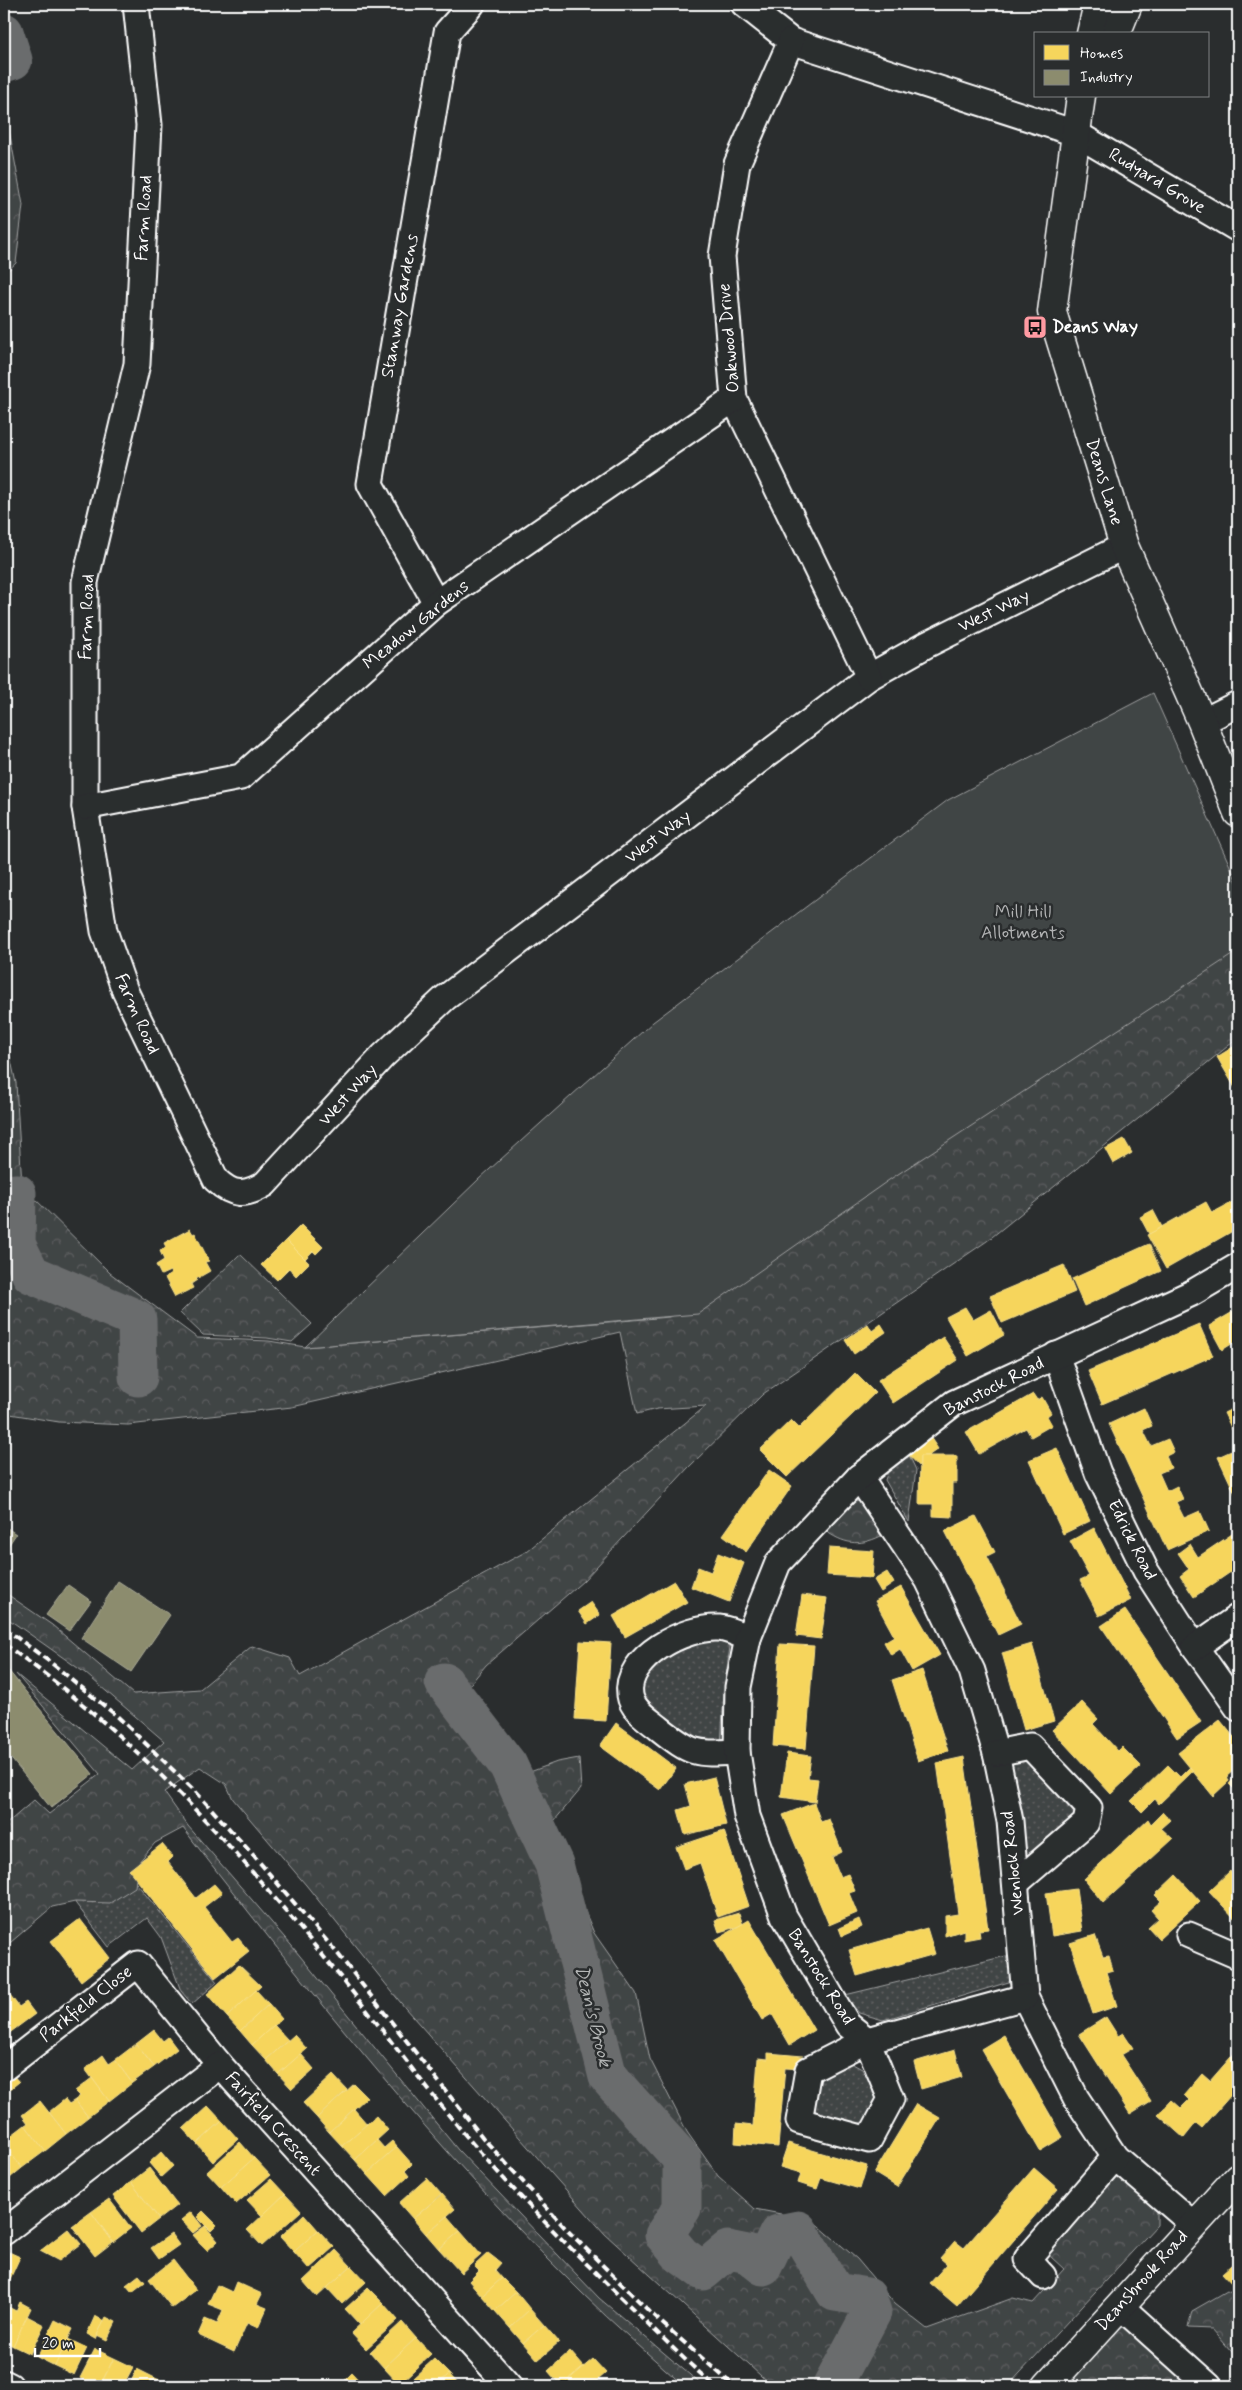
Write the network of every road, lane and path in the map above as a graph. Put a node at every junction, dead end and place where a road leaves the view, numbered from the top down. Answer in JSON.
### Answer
{"nodes":[{"id":1,"x":136,"y":4,"type":"edge"},
{"id":2,"x":472,"y":4,"type":"edge"},
{"id":3,"x":744,"y":4,"type":"edge"},
{"id":4,"x":1098,"y":4,"type":"edge"},
{"id":5,"x":1128,"y":4,"type":"edge"},
{"id":6,"x":1092,"y":32,"type":"edge"},
{"id":7,"x":1117,"y":32,"type":"edge"},
{"id":8,"x":791,"y":40,"type":"junction"},
{"id":9,"x":1081,"y":98,"type":"edge"},
{"id":10,"x":1089,"y":98,"type":"edge"},
{"id":11,"x":1075,"y":132,"type":"junction"},
{"id":12,"x":1238,"y":229,"type":"edge"},
{"id":13,"x":734,"y":399,"type":"junction"},
{"id":14,"x":1124,"y":546,"type":"junction"},
{"id":15,"x":436,"y":603,"type":"junction"},
{"id":16,"x":869,"y":677,"type":"junction"},
{"id":17,"x":1238,"y":704,"type":"edge"},
{"id":18,"x":1202,"y":722,"type":"junction"},
{"id":19,"x":85,"y":807,"type":"junction"},
{"id":20,"x":1238,"y":813,"type":"edge"},
{"id":21,"x":243,"y":1193,"type":"joint"},
{"id":22,"x":1238,"y":1266,"type":"edge"},
{"id":23,"x":1056,"y":1355,"type":"junction"},
{"id":24,"x":859,"y":1477,"type":"junction"},
{"id":25,"x":1238,"y":1617,"type":"edge"},
{"id":26,"x":748,"y":1638,"type":"junction"},
{"id":27,"x":1194,"y":1647,"type":"junction"},
{"id":28,"x":1238,"y":1708,"type":"edge"},
{"id":29,"x":737,"y":1752,"type":"junction"},
{"id":30,"x":996,"y":1753,"type":"junction"},
{"id":31,"x":1016,"y":1883,"type":"junction"},
{"id":32,"x":1189,"y":1935,"type":"dead end"},
{"id":33,"x":1238,"y":1956,"type":"edge"},
{"id":34,"x":1025,"y":1997,"type":"junction"},
{"id":35,"x":220,"y":2065,"type":"junction"},
{"id":36,"x":4,"y":2068,"type":"edge"},
{"id":37,"x":1115,"y":2157,"type":"junction"},
{"id":38,"x":1238,"y":2177,"type":"edge"},
{"id":39,"x":1194,"y":2225,"type":"junction"},
{"id":40,"x":4,"y":2232,"type":"edge"},
{"id":41,"x":1043,"y":2276,"type":"dead end"},
{"id":42,"x":1120,"y":2306,"type":"junction"},
{"id":43,"x":4,"y":2383,"type":"edge"},
{"id":44,"x":10,"y":2386,"type":"edge"},
{"id":45,"x":509,"y":2386,"type":"edge"},
{"id":46,"x":1047,"y":2386,"type":"edge"},
{"id":47,"x":1209,"y":2386,"type":"edge"}],
"edges":[{"from":1,"to":19,"type":"street","name":"Farm Road"},
{"from":2,"to":15,"type":"street","name":"Stanway Gardens"},
{"from":3,"to":8,"type":"street"},
{"from":4,"to":6,"type":"main road"},
{"from":5,"to":7,"type":"main road"},
{"from":8,"to":11,"type":"street"},
{"from":8,"to":13,"type":"street","name":"Oakwood Drive"},
{"from":9,"to":11,"type":"main road","name":"Deans Lane"},
{"from":10,"to":11,"type":"main road","name":"Deans Lane"},
{"from":11,"to":12,"type":"street","name":"Rudyard Grove"},
{"from":11,"to":14,"type":"main road","name":"Deans Lane"},
{"from":13,"to":15,"type":"street","name":"Meadow Gardens"},
{"from":13,"to":16,"type":"street","name":"Oakwood Drive"},
{"from":14,"to":16,"type":"street","name":"West Way"},
{"from":14,"to":18,"type":"main road","name":"Deans Lane"},
{"from":15,"to":19,"type":"street","name":"Meadow Gardens"},
{"from":16,"to":21,"type":"street","name":"West Way"},
{"from":17,"to":18,"type":"street"},
{"from":18,"to":20,"type":"main road","name":"Deans Lane"},
{"from":19,"to":21,"type":"street","name":"Farm Road"},
{"from":22,"to":23,"type":"street","name":"Banstock Road"},
{"from":23,"to":24,"type":"street","name":"Banstock Road"},
{"from":23,"to":27,"type":"street","name":"Edrick Road"},
{"from":24,"to":26,"type":"street","name":"Banstock Road"},
{"from":24,"to":30,"type":"street","name":"Wenlock Road"},
{"from":25,"to":27,"type":"street"},
{"from":26,"to":29,"type":"street","name":"Banstock Road"},
{"from":26,"to":29,"type":"street"},
{"from":27,"to":28,"type":"street","name":"Edrick Road"},
{"from":29,"to":34,"type":"street","name":"Banstock Road"},
{"from":30,"to":31,"type":"street","name":"Wenlock Road"},
{"from":30,"to":31,"type":"street"},
{"from":31,"to":34,"type":"street","name":"Wenlock Road"},
{"from":32,"to":33,"type":"street"},
{"from":34,"to":37,"type":"street","name":"Wenlock Road"},
{"from":35,"to":36,"type":"street","name":"Parkfield Close"},
{"from":35,"to":40,"type":"street","name":"Fairfield Crescent"},
{"from":35,"to":45,"type":"street","name":"Fairfield Crescent"},
{"from":37,"to":39,"type":"street","name":"Wenlock Road"},
{"from":37,"to":41,"type":"street"},
{"from":38,"to":39,"type":"main road","name":"Deansbrook Road"},
{"from":39,"to":42,"type":"main road","name":"Deansbrook Road"},
{"from":42,"to":46,"type":"main road","name":"Deansbrook Road"},
{"from":42,"to":47,"type":"street"},
{"from":43,"to":44,"type":"street"}]}
